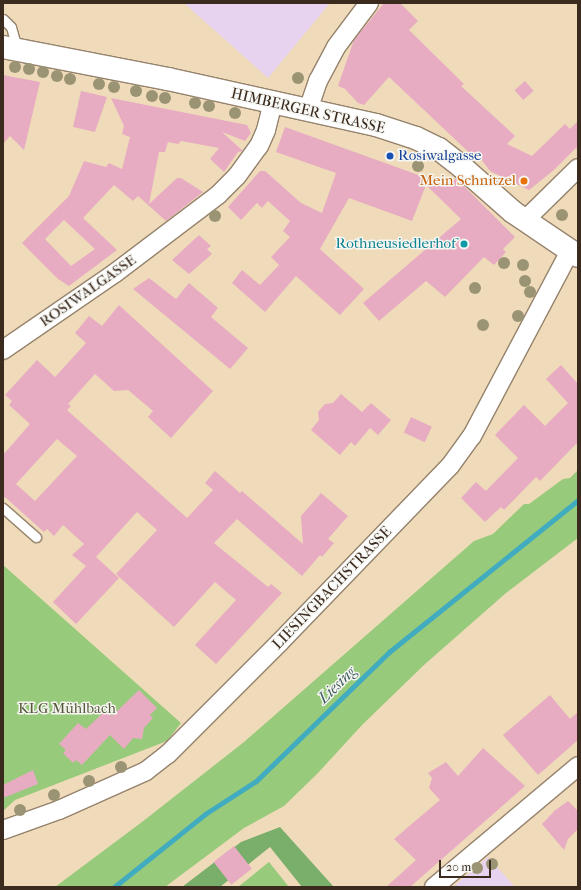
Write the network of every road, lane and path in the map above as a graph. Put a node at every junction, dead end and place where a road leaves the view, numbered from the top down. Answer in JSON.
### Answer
{"nodes":[{"id":1,"x":369,"y":3,"type":"edge"},
{"id":2,"x":3,"y":19,"type":"edge"},
{"id":3,"x":10,"y":48,"type":"edge"},
{"id":4,"x":274,"y":102,"type":"junction"},
{"id":5,"x":308,"y":110,"type":"junction"},
{"id":6,"x":578,"y":168,"type":"edge"},
{"id":7,"x":531,"y":214,"type":"junction"},
{"id":8,"x":574,"y":253,"type":"edge"},
{"id":9,"x":3,"y":350,"type":"edge"},
{"id":10,"x":3,"y":508,"type":"edge"},
{"id":11,"x":36,"y":537,"type":"dead end"},
{"id":12,"x":578,"y":766,"type":"edge"},
{"id":13,"x":3,"y":830,"type":"edge"},
{"id":14,"x":434,"y":887,"type":"edge"}],
"edges":[{"from":1,"to":5,"type":"street"},
{"from":2,"to":3,"type":"lane"},
{"from":3,"to":4,"type":"main road","name":"HIMBERGER STRASSE"},
{"from":4,"to":5,"type":"main road","name":"HIMBERGER STRASSE"},
{"from":4,"to":9,"type":"street","name":"ROSIWALGASSE"},
{"from":5,"to":7,"type":"main road","name":"HIMBERGER STRASSE"},
{"from":6,"to":7,"type":"street"},
{"from":7,"to":8,"type":"main road","name":"HIMBERGER STRASSE"},
{"from":8,"to":13,"type":"street","name":"LIESINGBACHSTRASSE"},
{"from":10,"to":11,"type":"lane"},
{"from":12,"to":14,"type":"street"}]}
